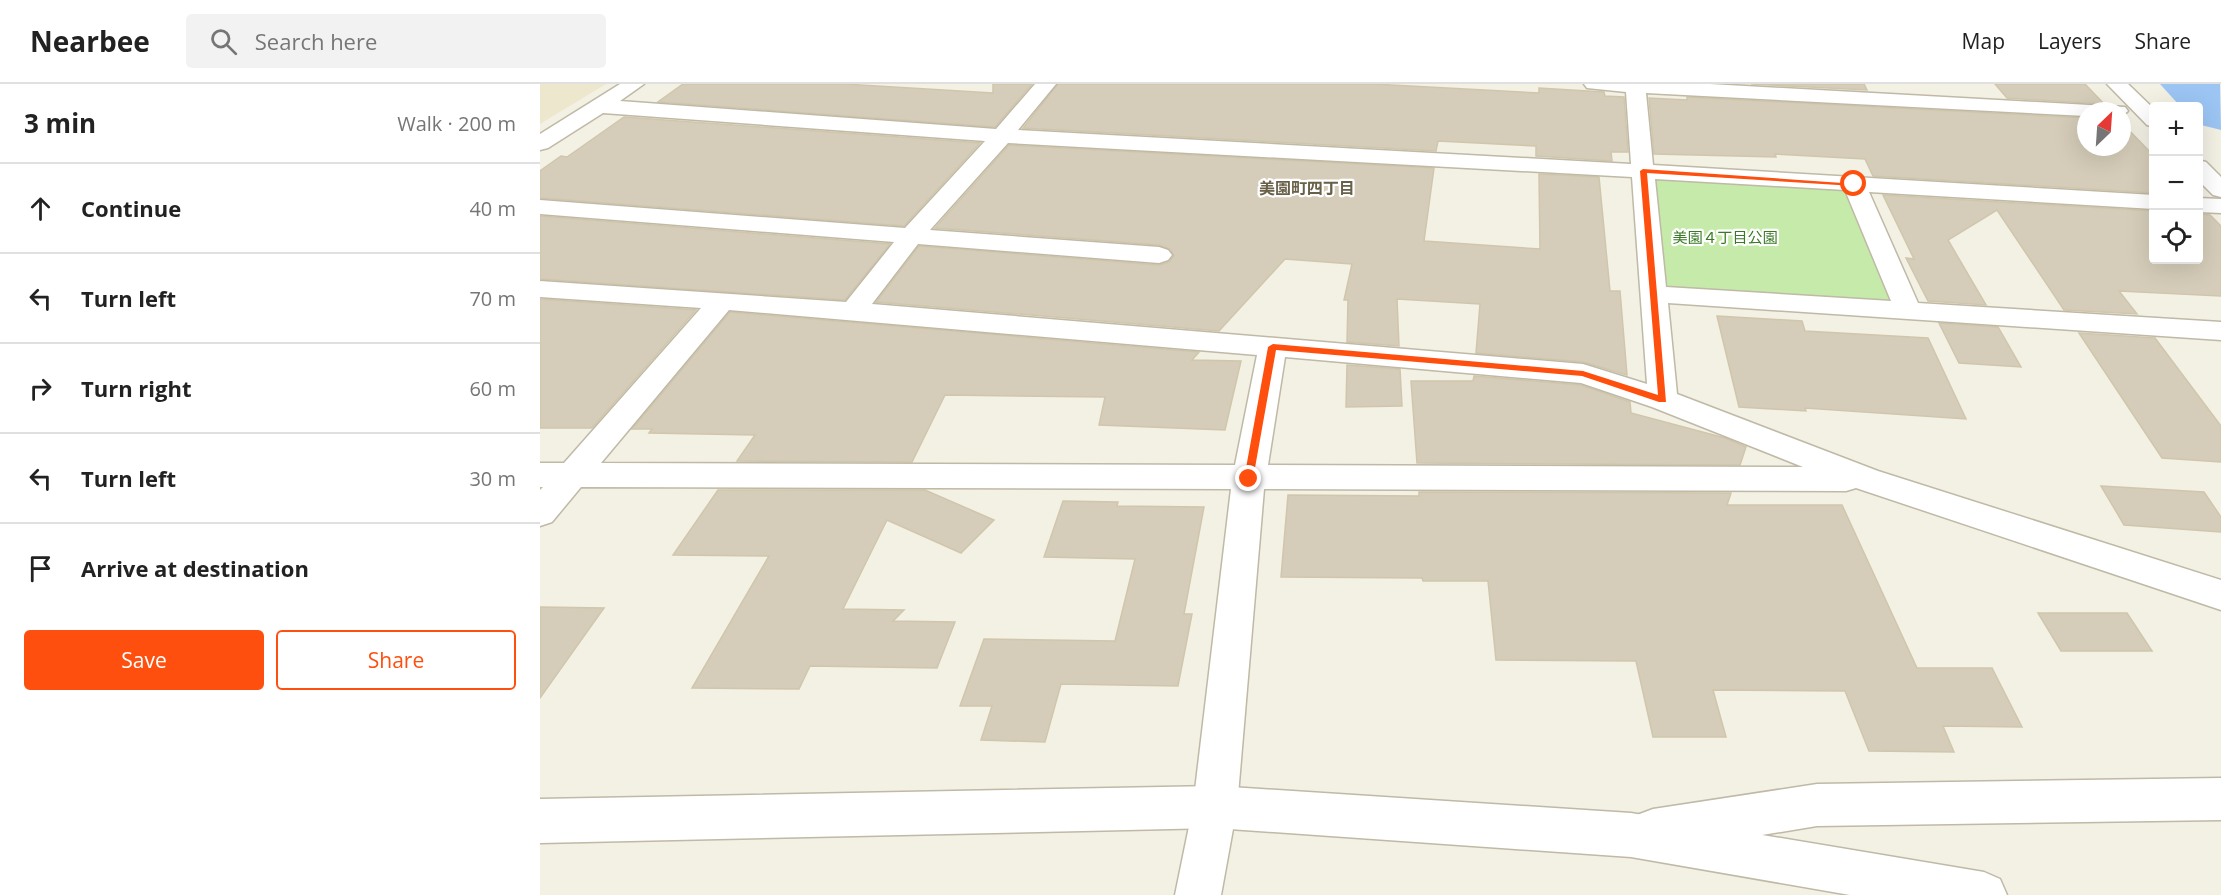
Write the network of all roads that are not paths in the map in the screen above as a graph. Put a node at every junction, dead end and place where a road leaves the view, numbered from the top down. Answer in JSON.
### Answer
{"nodes":[{"id":1,"x":634,"y":84,"type":"edge"},
{"id":2,"x":1046,"y":84,"type":"edge"},
{"id":3,"x":1594,"y":84,"type":"edge"},
{"id":4,"x":2118,"y":84,"type":"edge"},
{"id":5,"x":1636,"y":85,"type":"edge"},
{"id":6,"x":598,"y":106,"type":"junction"},
{"id":7,"x":2077,"y":109,"type":"edge"},
{"id":8,"x":2131,"y":113,"type":"edge"},
{"id":9,"x":2149,"y":117,"type":"edge"},
{"id":10,"x":1002,"y":136,"type":"junction"},
{"id":11,"x":540,"y":143,"type":"edge"},
{"id":12,"x":1643,"y":171,"type":"junction"},
{"id":13,"x":2203,"y":171,"type":"edge"},
{"id":14,"x":1854,"y":184,"type":"junction"},
{"id":15,"x":2221,"y":190,"type":"edge"},
{"id":16,"x":2149,"y":202,"type":"edge"},
{"id":17,"x":2203,"y":205,"type":"edge"},
{"id":18,"x":2221,"y":206,"type":"edge"},
{"id":19,"x":540,"y":207,"type":"edge"},
{"id":20,"x":912,"y":235,"type":"junction"},
{"id":21,"x":1159,"y":255,"type":"dead end"},
{"id":22,"x":540,"y":289,"type":"edge"},
{"id":23,"x":1655,"y":294,"type":"junction"},
{"id":24,"x":721,"y":303,"type":"junction"},
{"id":25,"x":1908,"y":310,"type":"junction"},
{"id":26,"x":853,"y":311,"type":"junction"},
{"id":27,"x":2216,"y":337,"type":"edge"},
{"id":28,"x":1273,"y":347,"type":"junction"},
{"id":29,"x":1662,"y":400,"type":"junction"},
{"id":30,"x":556,"y":475,"type":"edge"},
{"id":31,"x":1249,"y":479,"type":"junction"},
{"id":32,"x":1866,"y":479,"type":"junction"},
{"id":33,"x":540,"y":513,"type":"edge"},
{"id":34,"x":2221,"y":595,"type":"edge"},
{"id":35,"x":2221,"y":799,"type":"edge"},
{"id":36,"x":1215,"y":807,"type":"junction"},
{"id":37,"x":540,"y":821,"type":"edge"},
{"id":38,"x":1630,"y":835,"type":"junction"},
{"id":39,"x":1198,"y":895,"type":"edge"},
{"id":40,"x":1984,"y":895,"type":"edge"}],
"edges":[{"from":1,"to":6,"type":"street"},
{"from":2,"to":10,"type":"street"},
{"from":3,"to":5,"type":"street"},
{"from":4,"to":9,"type":"street"},
{"from":5,"to":7,"type":"street"},
{"from":5,"to":12,"type":"street"},
{"from":6,"to":10,"type":"street"},
{"from":6,"to":11,"type":"street"},
{"from":8,"to":9,"type":"street"},
{"from":10,"to":12,"type":"street"},
{"from":10,"to":20,"type":"street"},
{"from":12,"to":14,"type":"street"},
{"from":12,"to":23,"type":"street"},
{"from":13,"to":15,"type":"street"},
{"from":14,"to":16,"type":"street"},
{"from":14,"to":25,"type":"street"},
{"from":17,"to":18,"type":"street"},
{"from":19,"to":20,"type":"street"},
{"from":20,"to":21,"type":"street"},
{"from":20,"to":26,"type":"street"},
{"from":22,"to":24,"type":"street"},
{"from":23,"to":25,"type":"street"},
{"from":23,"to":29,"type":"street"},
{"from":24,"to":26,"type":"street"},
{"from":24,"to":30,"type":"street"},
{"from":25,"to":27,"type":"street"},
{"from":26,"to":28,"type":"street"},
{"from":28,"to":29,"type":"street"},
{"from":28,"to":31,"type":"street"},
{"from":29,"to":32,"type":"street"},
{"from":30,"to":31,"type":"street"},
{"from":30,"to":33,"type":"street"},
{"from":31,"to":32,"type":"street"},
{"from":31,"to":36,"type":"street"},
{"from":32,"to":34,"type":"street"},
{"from":35,"to":38,"type":"street"},
{"from":36,"to":37,"type":"street"},
{"from":36,"to":38,"type":"street"},
{"from":36,"to":39,"type":"street"},
{"from":38,"to":40,"type":"street"}]}
